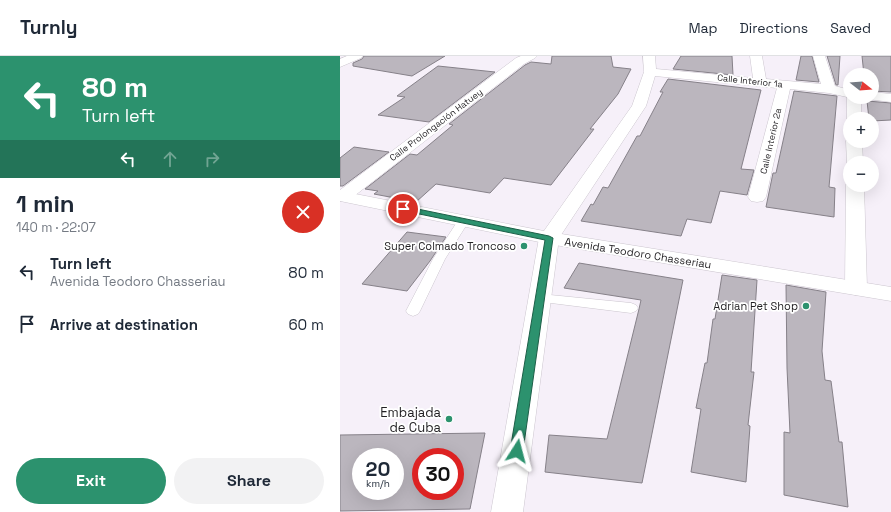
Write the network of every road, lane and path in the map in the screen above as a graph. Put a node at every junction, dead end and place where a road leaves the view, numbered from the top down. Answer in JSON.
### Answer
{"nodes":[{"id":1,"x":356,"y":56,"type":"edge"},
{"id":2,"x":531,"y":56,"type":"edge"},
{"id":3,"x":756,"y":56,"type":"edge"},
{"id":4,"x":820,"y":56,"type":"edge"},
{"id":5,"x":340,"y":63,"type":"edge"},
{"id":6,"x":649,"y":64,"type":"edge"},
{"id":7,"x":760,"y":82,"type":"junction"},
{"id":8,"x":784,"y":85,"type":"junction"},
{"id":9,"x":829,"y":89,"type":"junction"},
{"id":10,"x":843,"y":92,"type":"edge"},
{"id":11,"x":879,"y":97,"type":"edge"},
{"id":12,"x":891,"y":98,"type":"edge"},
{"id":13,"x":855,"y":192,"type":"edge"},
{"id":14,"x":341,"y":196,"type":"edge"},
{"id":15,"x":757,"y":197,"type":"dead end"},
{"id":16,"x":463,"y":221,"type":"junction"},
{"id":17,"x":549,"y":238,"type":"junction"},
{"id":18,"x":856,"y":288,"type":"junction"},
{"id":19,"x":891,"y":294,"type":"edge"},
{"id":20,"x":540,"y":298,"type":"junction"},
{"id":21,"x":632,"y":308,"type":"dead end"},
{"id":22,"x":413,"y":311,"type":"dead end"},
{"id":23,"x":508,"y":512,"type":"edge"}],
"edges":[{"from":1,"to":5,"type":"street"},
{"from":2,"to":14,"type":"street","name":"Calle Prolongación Hatuey"},
{"from":3,"to":7,"type":"street"},
{"from":4,"to":9,"type":"street"},
{"from":6,"to":7,"type":"street","name":"Calle Interior 1a"},
{"from":6,"to":17,"type":"street"},
{"from":7,"to":8,"type":"street","name":"Calle Interior 1a"},
{"from":8,"to":9,"type":"street","name":"Calle Interior 1a"},
{"from":8,"to":15,"type":"street","name":"Calle Interior 2a"},
{"from":9,"to":10,"type":"street","name":"Calle Interior 1a"},
{"from":11,"to":12,"type":"street"},
{"from":13,"to":18,"type":"street"},
{"from":14,"to":16,"type":"street","name":"Avenida Teodoro Chasseriau"},
{"from":16,"to":17,"type":"street","name":"Avenida Teodoro Chasseriau"},
{"from":16,"to":22,"type":"lane"},
{"from":17,"to":18,"type":"street","name":"Avenida Teodoro Chasseriau"},
{"from":17,"to":20,"type":"street"},
{"from":18,"to":19,"type":"street","name":"Avenida Teodoro Chasseriau"},
{"from":20,"to":21,"type":"lane"},
{"from":20,"to":23,"type":"street"}]}
